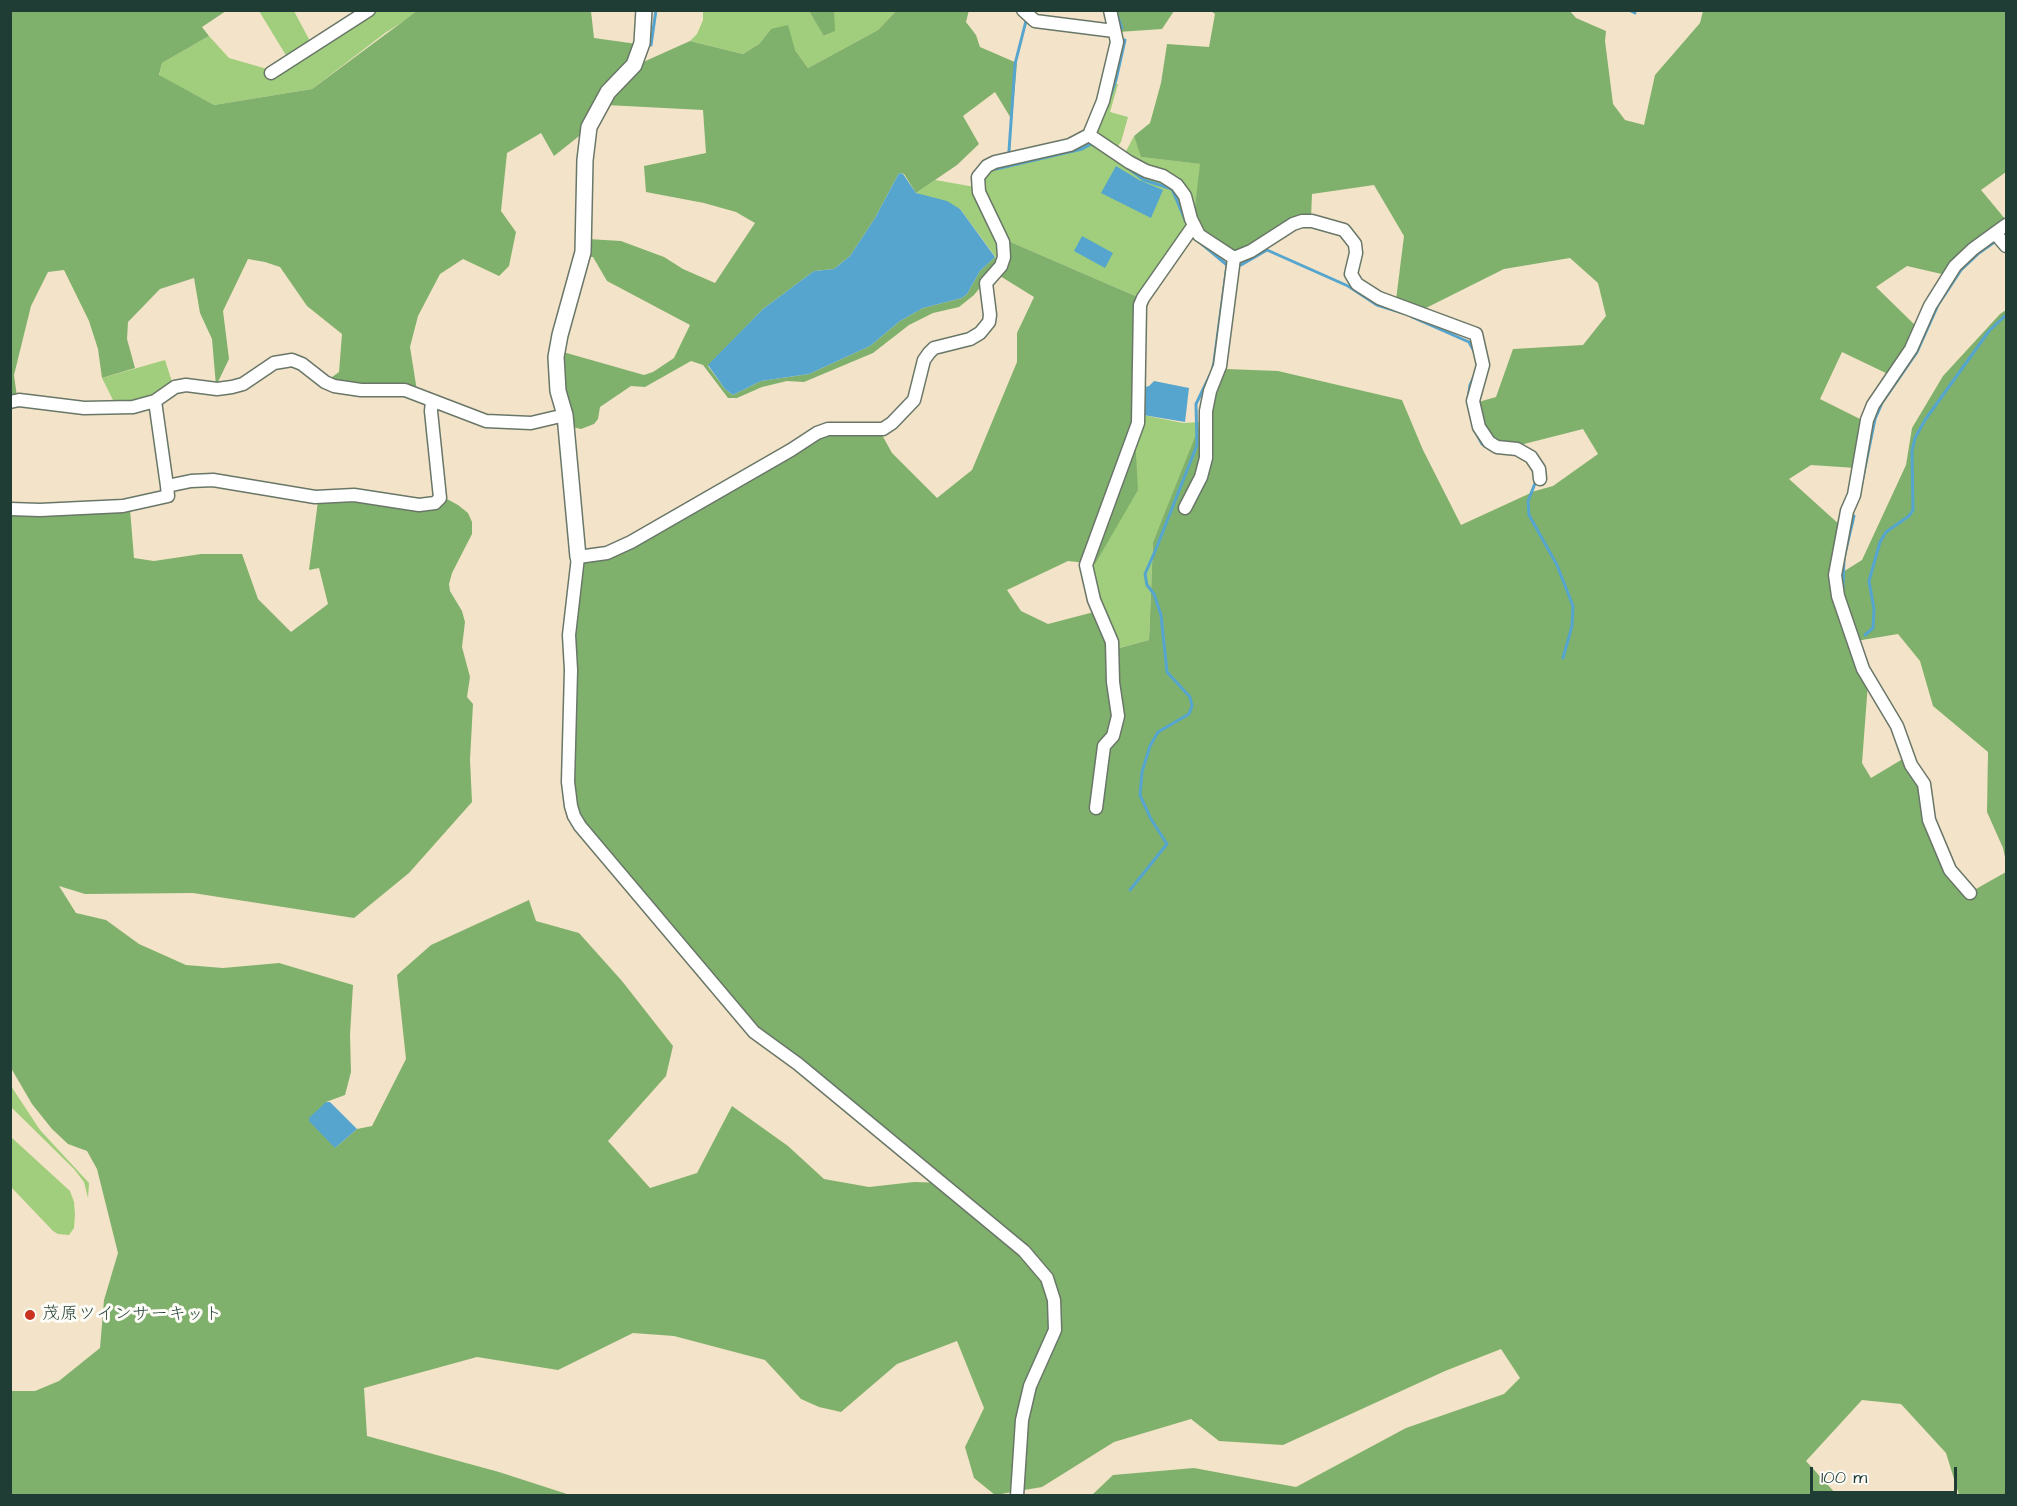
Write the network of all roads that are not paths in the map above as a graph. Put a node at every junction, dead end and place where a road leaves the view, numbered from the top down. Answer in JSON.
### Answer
{"nodes":[{"id":1,"x":369,"y":10,"type":"edge"},
{"id":2,"x":644,"y":10,"type":"edge"},
{"id":3,"x":1023,"y":10,"type":"edge"},
{"id":4,"x":1110,"y":10,"type":"edge"},
{"id":5,"x":1114,"y":31,"type":"junction"},
{"id":6,"x":271,"y":73,"type":"dead end"},
{"id":7,"x":1089,"y":135,"type":"junction"},
{"id":8,"x":1194,"y":225,"type":"junction"},
{"id":9,"x":2007,"y":225,"type":"edge"},
{"id":10,"x":1995,"y":233,"type":"junction"},
{"id":11,"x":2007,"y":246,"type":"edge"},
{"id":12,"x":1234,"y":258,"type":"junction"},
{"id":13,"x":155,"y":401,"type":"junction"},
{"id":14,"x":432,"y":401,"type":"junction"},
{"id":15,"x":10,"y":402,"type":"edge"},
{"id":16,"x":565,"y":415,"type":"junction"},
{"id":17,"x":1540,"y":479,"type":"dead end"},
{"id":18,"x":167,"y":486,"type":"junction"},
{"id":19,"x":1185,"y":508,"type":"dead end"},
{"id":20,"x":10,"y":509,"type":"edge"},
{"id":21,"x":578,"y":557,"type":"junction"},
{"id":22,"x":1096,"y":808,"type":"dead end"},
{"id":23,"x":1970,"y":893,"type":"dead end"},
{"id":24,"x":1017,"y":1496,"type":"edge"}],
"edges":[{"from":1,"to":6,"type":"street"},
{"from":2,"to":16,"type":"street"},
{"from":3,"to":5,"type":"street"},
{"from":4,"to":5,"type":"street"},
{"from":5,"to":7,"type":"street"},
{"from":7,"to":8,"type":"street"},
{"from":7,"to":21,"type":"street"},
{"from":8,"to":12,"type":"street"},
{"from":8,"to":22,"type":"street"},
{"from":9,"to":10,"type":"street"},
{"from":10,"to":11,"type":"street"},
{"from":10,"to":23,"type":"street"},
{"from":12,"to":17,"type":"street"},
{"from":12,"to":19,"type":"street"},
{"from":13,"to":14,"type":"street"},
{"from":13,"to":15,"type":"street"},
{"from":13,"to":18,"type":"street"},
{"from":14,"to":16,"type":"street"},
{"from":14,"to":18,"type":"street"},
{"from":16,"to":21,"type":"street"},
{"from":18,"to":20,"type":"street"},
{"from":21,"to":24,"type":"street"}]}
